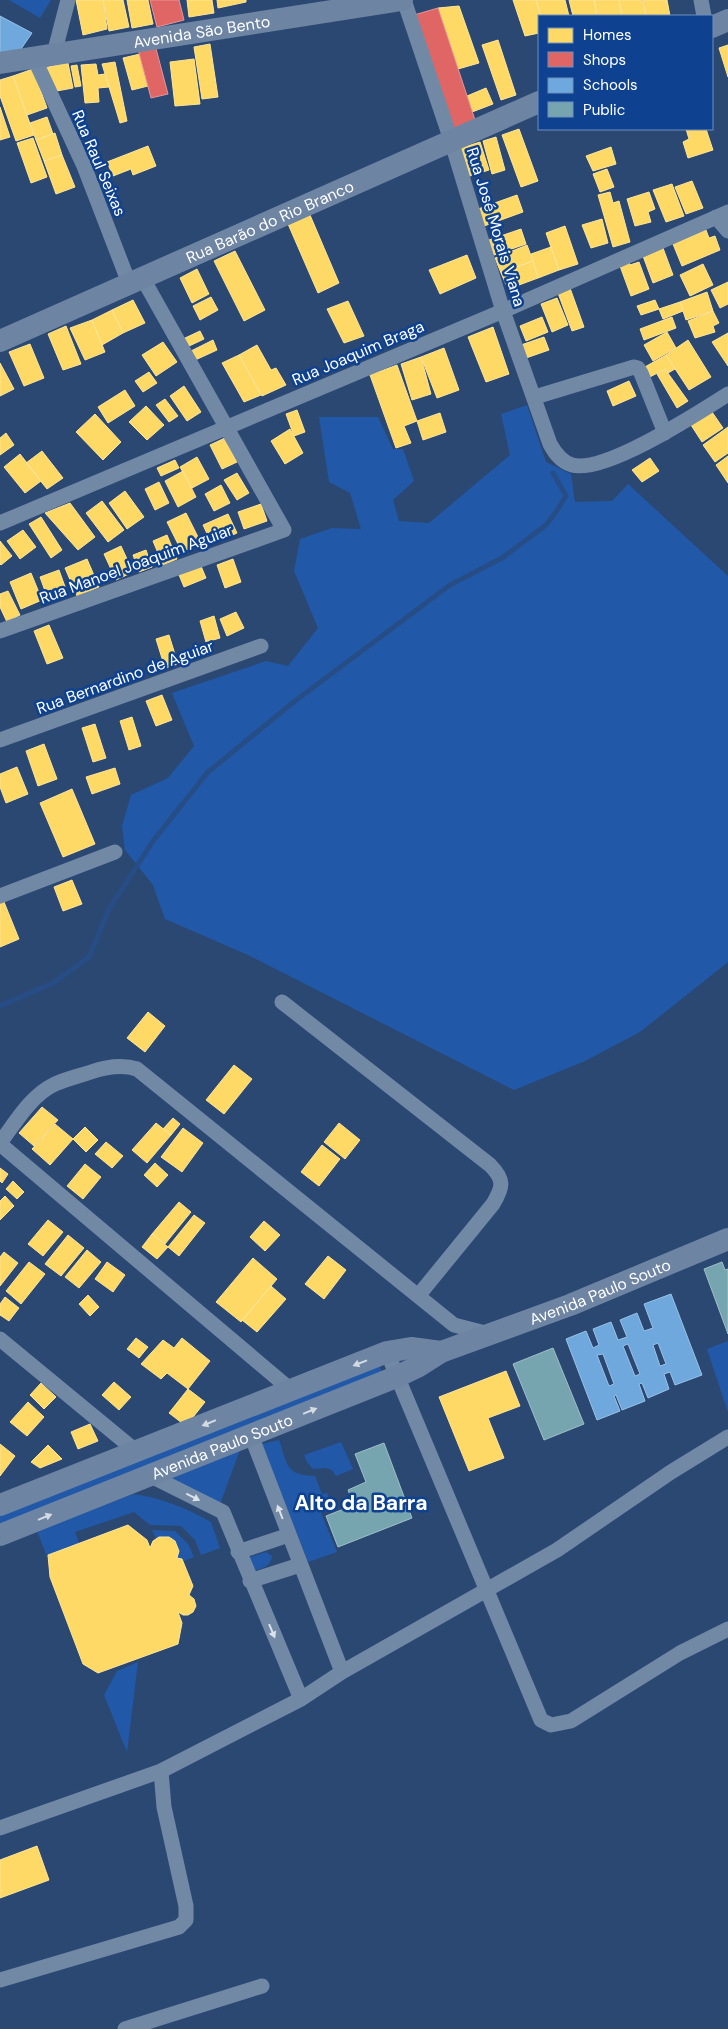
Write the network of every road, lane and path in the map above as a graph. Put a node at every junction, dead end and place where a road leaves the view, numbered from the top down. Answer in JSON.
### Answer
{"nodes":[{"id":1,"x":68,"y":0,"type":"edge"},
{"id":2,"x":403,"y":0,"type":"edge"},
{"id":3,"x":701,"y":0,"type":"edge"},
{"id":4,"x":704,"y":15,"type":"edge"},
{"id":5,"x":728,"y":20,"type":"edge"},
{"id":6,"x":713,"y":27,"type":"edge"},
{"id":7,"x":44,"y":56,"type":"junction"},
{"id":8,"x":0,"y":63,"type":"edge"},
{"id":9,"x":538,"y":102,"type":"edge"},
{"id":10,"x":451,"y":140,"type":"junction"},
{"id":11,"x":722,"y":215,"type":"edge"},
{"id":12,"x":728,"y":231,"type":"edge"},
{"id":13,"x":136,"y":280,"type":"junction"},
{"id":14,"x":503,"y":311,"type":"junction"},
{"id":15,"x":0,"y":341,"type":"edge"},
{"id":16,"x":535,"y":398,"type":"junction"},
{"id":17,"x":726,"y":399,"type":"edge"},
{"id":18,"x":227,"y":427,"type":"junction"},
{"id":19,"x":665,"y":433,"type":"junction"},
{"id":20,"x":0,"y":523,"type":"edge"},
{"id":21,"x":284,"y":530,"type":"joint"},
{"id":22,"x":0,"y":631,"type":"edge"},
{"id":23,"x":262,"y":646,"type":"dead end"},
{"id":24,"x":0,"y":740,"type":"edge"},
{"id":25,"x":115,"y":852,"type":"dead end"},
{"id":26,"x":0,"y":896,"type":"edge"},
{"id":27,"x":282,"y":1002,"type":"dead end"},
{"id":28,"x":0,"y":1144,"type":"edge"},
{"id":29,"x":728,"y":1239,"type":"edge"},
{"id":30,"x":418,"y":1296,"type":"junction"},
{"id":31,"x":489,"y":1334,"type":"junction"},
{"id":32,"x":0,"y":1340,"type":"edge"},
{"id":33,"x":387,"y":1352,"type":"junction"},
{"id":34,"x":441,"y":1352,"type":"junction"},
{"id":35,"x":396,"y":1377,"type":"junction"},
{"id":36,"x":291,"y":1390,"type":"junction"},
{"id":37,"x":251,"y":1435,"type":"junction"},
{"id":38,"x":728,"y":1437,"type":"edge"},
{"id":39,"x":137,"y":1452,"type":"junction"},
{"id":40,"x":150,"y":1475,"type":"junction"},
{"id":41,"x":0,"y":1505,"type":"edge"},
{"id":42,"x":0,"y":1535,"type":"edge"},
{"id":43,"x":289,"y":1535,"type":"junction"},
{"id":44,"x":238,"y":1552,"type":"junction"},
{"id":45,"x":300,"y":1564,"type":"junction"},
{"id":46,"x":250,"y":1581,"type":"junction"},
{"id":47,"x":486,"y":1590,"type":"junction"},
{"id":48,"x":728,"y":1629,"type":"edge"},
{"id":49,"x":342,"y":1672,"type":"junction"},
{"id":50,"x":301,"y":1699,"type":"junction"},
{"id":51,"x":161,"y":1771,"type":"junction"},
{"id":52,"x":0,"y":1828,"type":"edge"},
{"id":53,"x":0,"y":1980,"type":"edge"},
{"id":54,"x":262,"y":1986,"type":"dead end"},
{"id":55,"x":125,"y":2029,"type":"edge"}],
"edges":[{"from":1,"to":7,"type":"street"},
{"from":2,"to":7,"type":"street","name":"Avenida São Bento"},
{"from":2,"to":10,"type":"street","name":"Rua José Morais Viana"},
{"from":3,"to":4,"type":"street"},
{"from":5,"to":6,"type":"street"},
{"from":7,"to":8,"type":"street","name":"Avenida São Bento"},
{"from":7,"to":13,"type":"street","name":"Rua Raul Seixas"},
{"from":9,"to":10,"type":"street","name":"Rua Barão do Rio Branco"},
{"from":10,"to":13,"type":"street","name":"Rua Barão do Rio Branco"},
{"from":10,"to":14,"type":"street","name":"Rua José Morais Viana"},
{"from":11,"to":12,"type":"street"},
{"from":11,"to":14,"type":"street","name":"Rua Joaquim Braga"},
{"from":13,"to":15,"type":"street","name":"Rua Barão do Rio Branco"},
{"from":13,"to":18,"type":"street","name":"Rua Raul Seixas"},
{"from":14,"to":16,"type":"street","name":"Rua José Morais Viana"},
{"from":14,"to":18,"type":"street","name":"Rua Joaquim Braga"},
{"from":16,"to":19,"type":"street"},
{"from":16,"to":19,"type":"street","name":"Rua José Morais Viana"},
{"from":17,"to":19,"type":"street"},
{"from":18,"to":20,"type":"street","name":"Rua Joaquim Braga"},
{"from":18,"to":21,"type":"street","name":"Rua Raul Seixas"},
{"from":21,"to":22,"type":"street","name":"Rua Manoel Joaquim Aguiar"},
{"from":23,"to":24,"type":"street","name":"Rua Bernardino de Aguiar"},
{"from":25,"to":26,"type":"street"},
{"from":27,"to":30,"type":"street"},
{"from":28,"to":30,"type":"street"},
{"from":28,"to":36,"type":"street"},
{"from":29,"to":31,"type":"street","name":"Avenida Paulo Souto"},
{"from":30,"to":31,"type":"street"},
{"from":31,"to":34,"type":"street","name":"Avenida Paulo Souto"},
{"from":32,"to":39,"type":"street"},
{"from":33,"to":34,"type":"street","name":"Avenida Paulo Souto"},
{"from":33,"to":35,"type":"street"},
{"from":33,"to":36,"type":"street","name":"Avenida Paulo Souto","one_way":true},
{"from":34,"to":35,"type":"street","name":"Avenida Paulo Souto"},
{"from":37,"to":35,"type":"street","name":"Avenida Paulo Souto","one_way":true},
{"from":35,"to":47,"type":"street"},
{"from":36,"to":39,"type":"street","name":"Avenida Paulo Souto","one_way":true},
{"from":37,"to":40,"type":"street","name":"Avenida Paulo Souto"},
{"from":43,"to":37,"type":"street","one_way":true},
{"from":38,"to":47,"type":"street"},
{"from":39,"to":41,"type":"street","name":"Avenida Paulo Souto"},
{"from":42,"to":40,"type":"street","name":"Avenida Paulo Souto","one_way":true},
{"from":40,"to":44,"type":"street","one_way":true},
{"from":43,"to":44,"type":"street"},
{"from":43,"to":45,"type":"street"},
{"from":44,"to":46,"type":"street"},
{"from":45,"to":46,"type":"street"},
{"from":45,"to":49,"type":"street"},
{"from":46,"to":50,"type":"street","one_way":true},
{"from":47,"to":48,"type":"street"},
{"from":47,"to":49,"type":"street"},
{"from":49,"to":50,"type":"street"},
{"from":50,"to":51,"type":"street"},
{"from":51,"to":52,"type":"street"},
{"from":51,"to":53,"type":"street"},
{"from":54,"to":55,"type":"street"}]}
